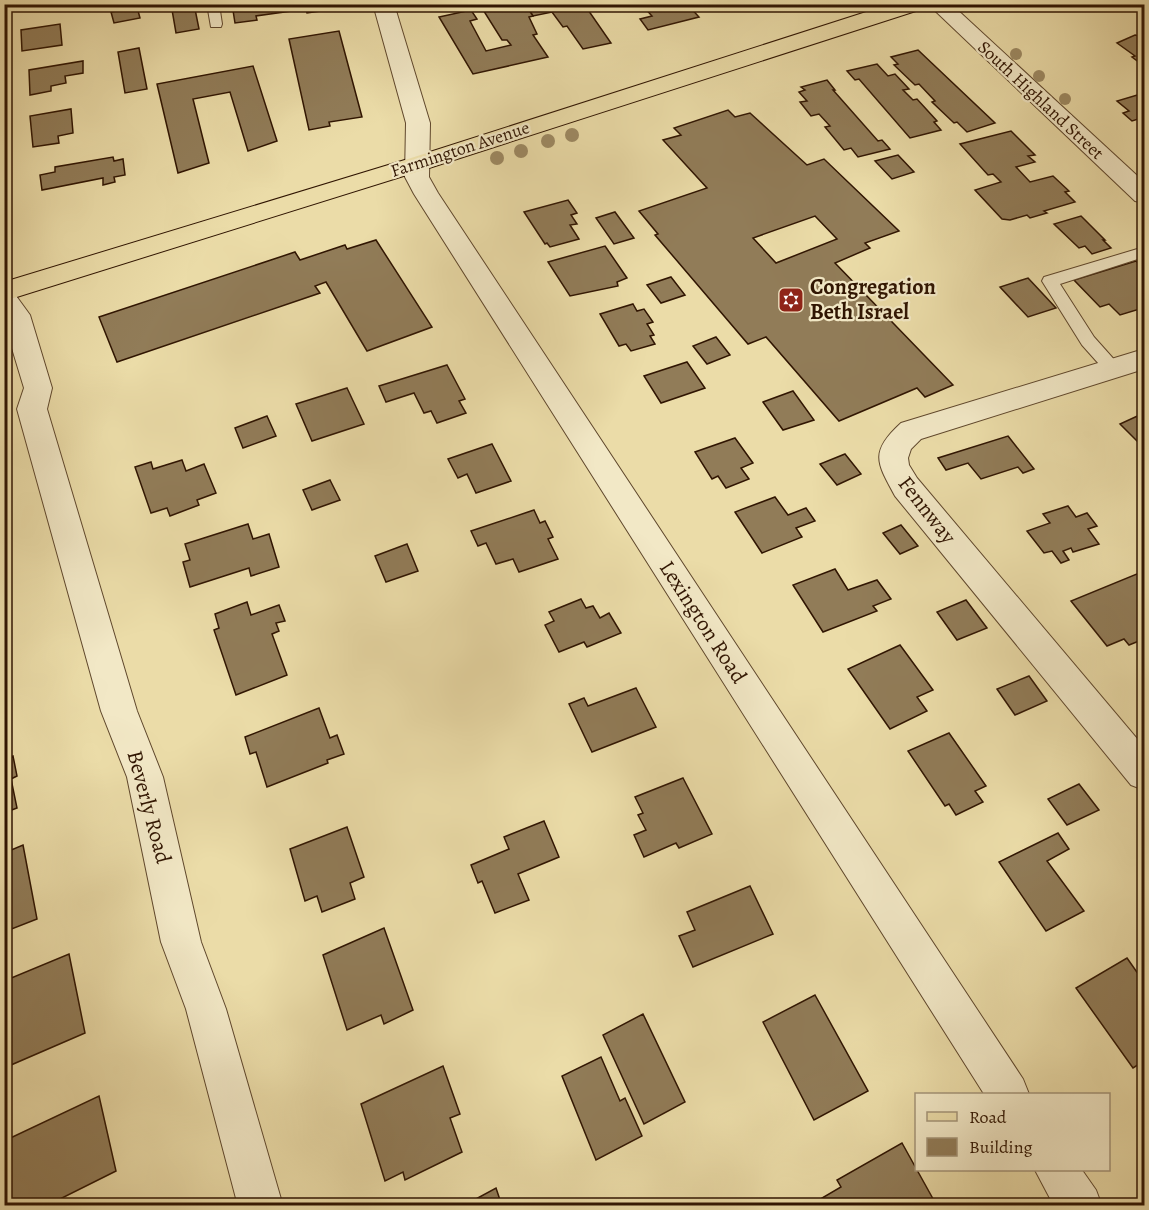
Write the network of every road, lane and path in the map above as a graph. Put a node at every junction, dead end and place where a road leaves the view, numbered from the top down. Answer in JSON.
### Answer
{"nodes":[{"id":1,"x":213,"y":4,"type":"edge"},
{"id":2,"x":383,"y":4,"type":"edge"},
{"id":3,"x":868,"y":4,"type":"edge"},
{"id":4,"x":914,"y":4,"type":"edge"},
{"id":5,"x":938,"y":4,"type":"edge"},
{"id":6,"x":216,"y":24,"type":"dead end"},
{"id":7,"x":418,"y":154,"type":"junction"},
{"id":8,"x":1144,"y":195,"type":"edge"},
{"id":9,"x":1144,"y":252,"type":"edge"},
{"id":10,"x":4,"y":274,"type":"edge"},
{"id":11,"x":4,"y":292,"type":"edge"},
{"id":12,"x":4,"y":300,"type":"edge"},
{"id":13,"x":4,"y":348,"type":"edge"},
{"id":14,"x":1144,"y":359,"type":"edge"},
{"id":15,"x":1113,"y":369,"type":"junction"},
{"id":16,"x":32,"y":409,"type":"junction"},
{"id":17,"x":1144,"y":773,"type":"edge"},
{"id":18,"x":1007,"y":1093,"type":"edge"},
{"id":19,"x":1058,"y":1171,"type":"edge"},
{"id":20,"x":261,"y":1206,"type":"edge"},
{"id":21,"x":1080,"y":1206,"type":"edge"}],
"edges":[{"from":1,"to":6,"type":"lane"},
{"from":2,"to":7,"type":"street","name":"Lexington Road"},
{"from":3,"to":7,"type":"main road","name":"Farmington Avenue"},
{"from":4,"to":7,"type":"main road","name":"Farmington Avenue"},
{"from":5,"to":8,"type":"street","name":"South Highland Street"},
{"from":7,"to":10,"type":"main road","name":"Farmington Avenue"},
{"from":7,"to":11,"type":"main road","name":"Farmington Avenue"},
{"from":7,"to":18,"type":"street","name":"Lexington Road"},
{"from":9,"to":15,"type":"lane"},
{"from":12,"to":16,"type":"street","name":"Beverly Road"},
{"from":13,"to":16,"type":"street","name":"Beverly Road"},
{"from":14,"to":15,"type":"street","name":"Fennway"},
{"from":15,"to":17,"type":"street","name":"Fennway"},
{"from":16,"to":20,"type":"street","name":"Beverly Road"},
{"from":19,"to":21,"type":"street"}]}
